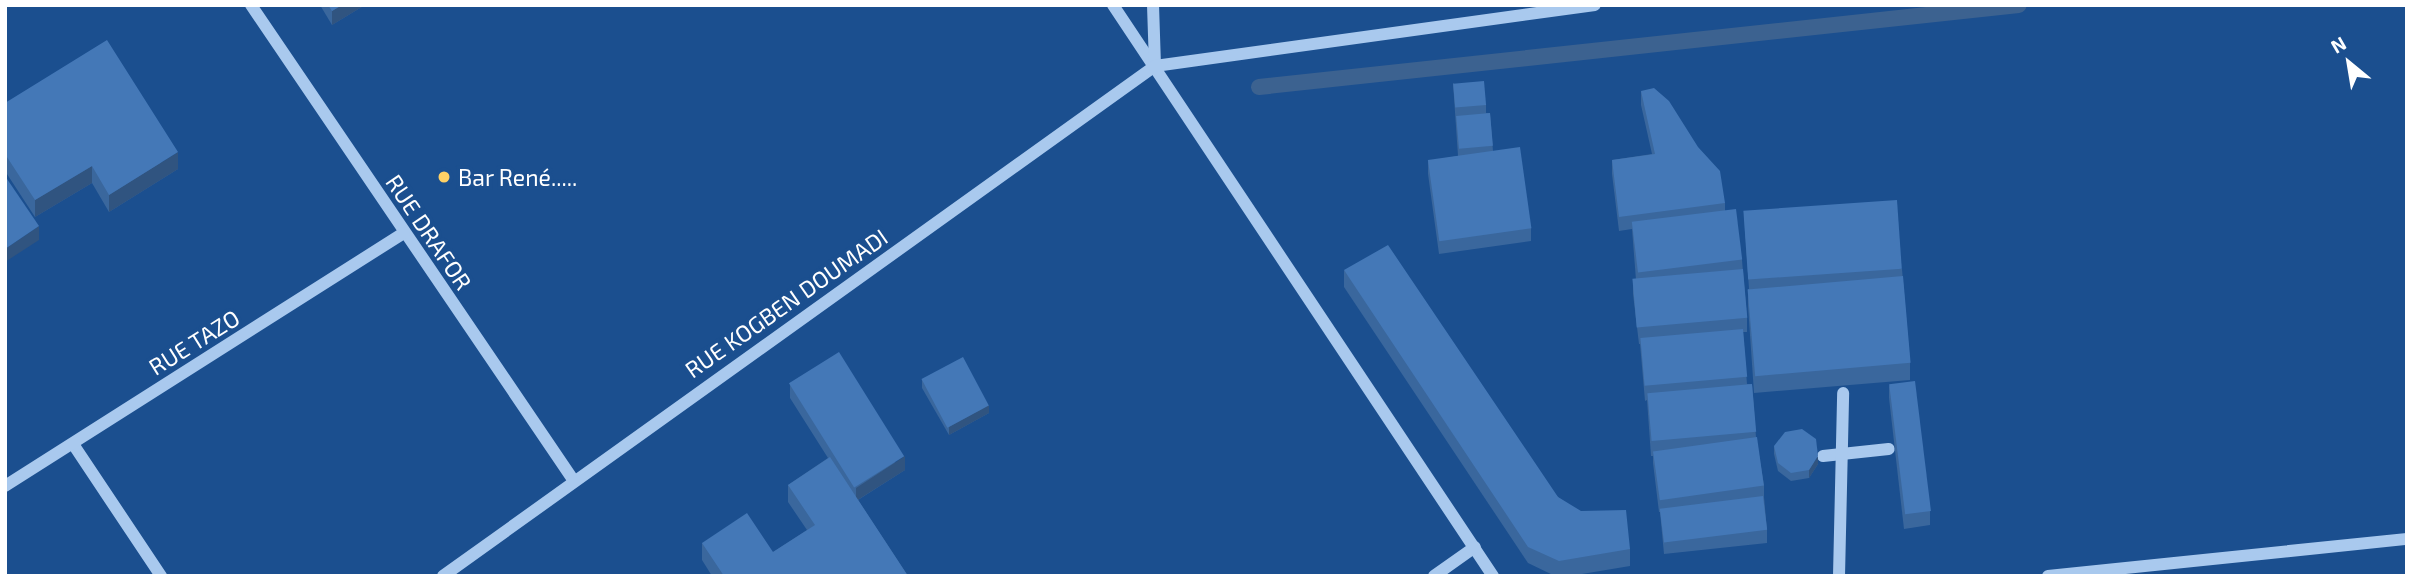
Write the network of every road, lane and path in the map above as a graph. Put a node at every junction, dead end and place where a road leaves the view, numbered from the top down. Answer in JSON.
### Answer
{"nodes":[{"id":1,"x":251,"y":5,"type":"edge"},
{"id":2,"x":1113,"y":5,"type":"edge"},
{"id":3,"x":1153,"y":5,"type":"edge"},
{"id":4,"x":1595,"y":5,"type":"edge"},
{"id":5,"x":1155,"y":66,"type":"junction"},
{"id":6,"x":404,"y":233,"type":"junction"},
{"id":7,"x":1843,"y":393,"type":"edge"},
{"id":8,"x":73,"y":444,"type":"junction"},
{"id":9,"x":1889,"y":449,"type":"dead end"},
{"id":10,"x":1842,"y":454,"type":"junction"},
{"id":11,"x":1823,"y":456,"type":"dead end"},
{"id":12,"x":574,"y":481,"type":"junction"},
{"id":13,"x":5,"y":486,"type":"edge"},
{"id":14,"x":2407,"y":539,"type":"edge"},
{"id":15,"x":1475,"y":547,"type":"junction"},
{"id":16,"x":161,"y":576,"type":"edge"},
{"id":17,"x":443,"y":576,"type":"edge"},
{"id":18,"x":1434,"y":576,"type":"edge"},
{"id":19,"x":1493,"y":576,"type":"edge"},
{"id":20,"x":1839,"y":576,"type":"edge"},
{"id":21,"x":2048,"y":576,"type":"edge"}],
"edges":[{"from":1,"to":6,"type":"street","name":"RUE DRAFOR"},
{"from":2,"to":5,"type":"street"},
{"from":3,"to":5,"type":"street"},
{"from":4,"to":5,"type":"street"},
{"from":5,"to":12,"type":"street","name":"RUE KOGBEN DOUMADI"},
{"from":5,"to":15,"type":"street"},
{"from":6,"to":8,"type":"street","name":"RUE TAZO"},
{"from":6,"to":12,"type":"street","name":"RUE DRAFOR"},
{"from":7,"to":10,"type":"street"},
{"from":8,"to":13,"type":"street","name":"RUE TAZO"},
{"from":8,"to":16,"type":"street"},
{"from":9,"to":10,"type":"street"},
{"from":10,"to":11,"type":"street"},
{"from":10,"to":20,"type":"street"},
{"from":12,"to":17,"type":"street","name":"RUE KOGBEN DOUMADI"},
{"from":14,"to":21,"type":"street"},
{"from":15,"to":18,"type":"street"},
{"from":15,"to":19,"type":"street"}]}
